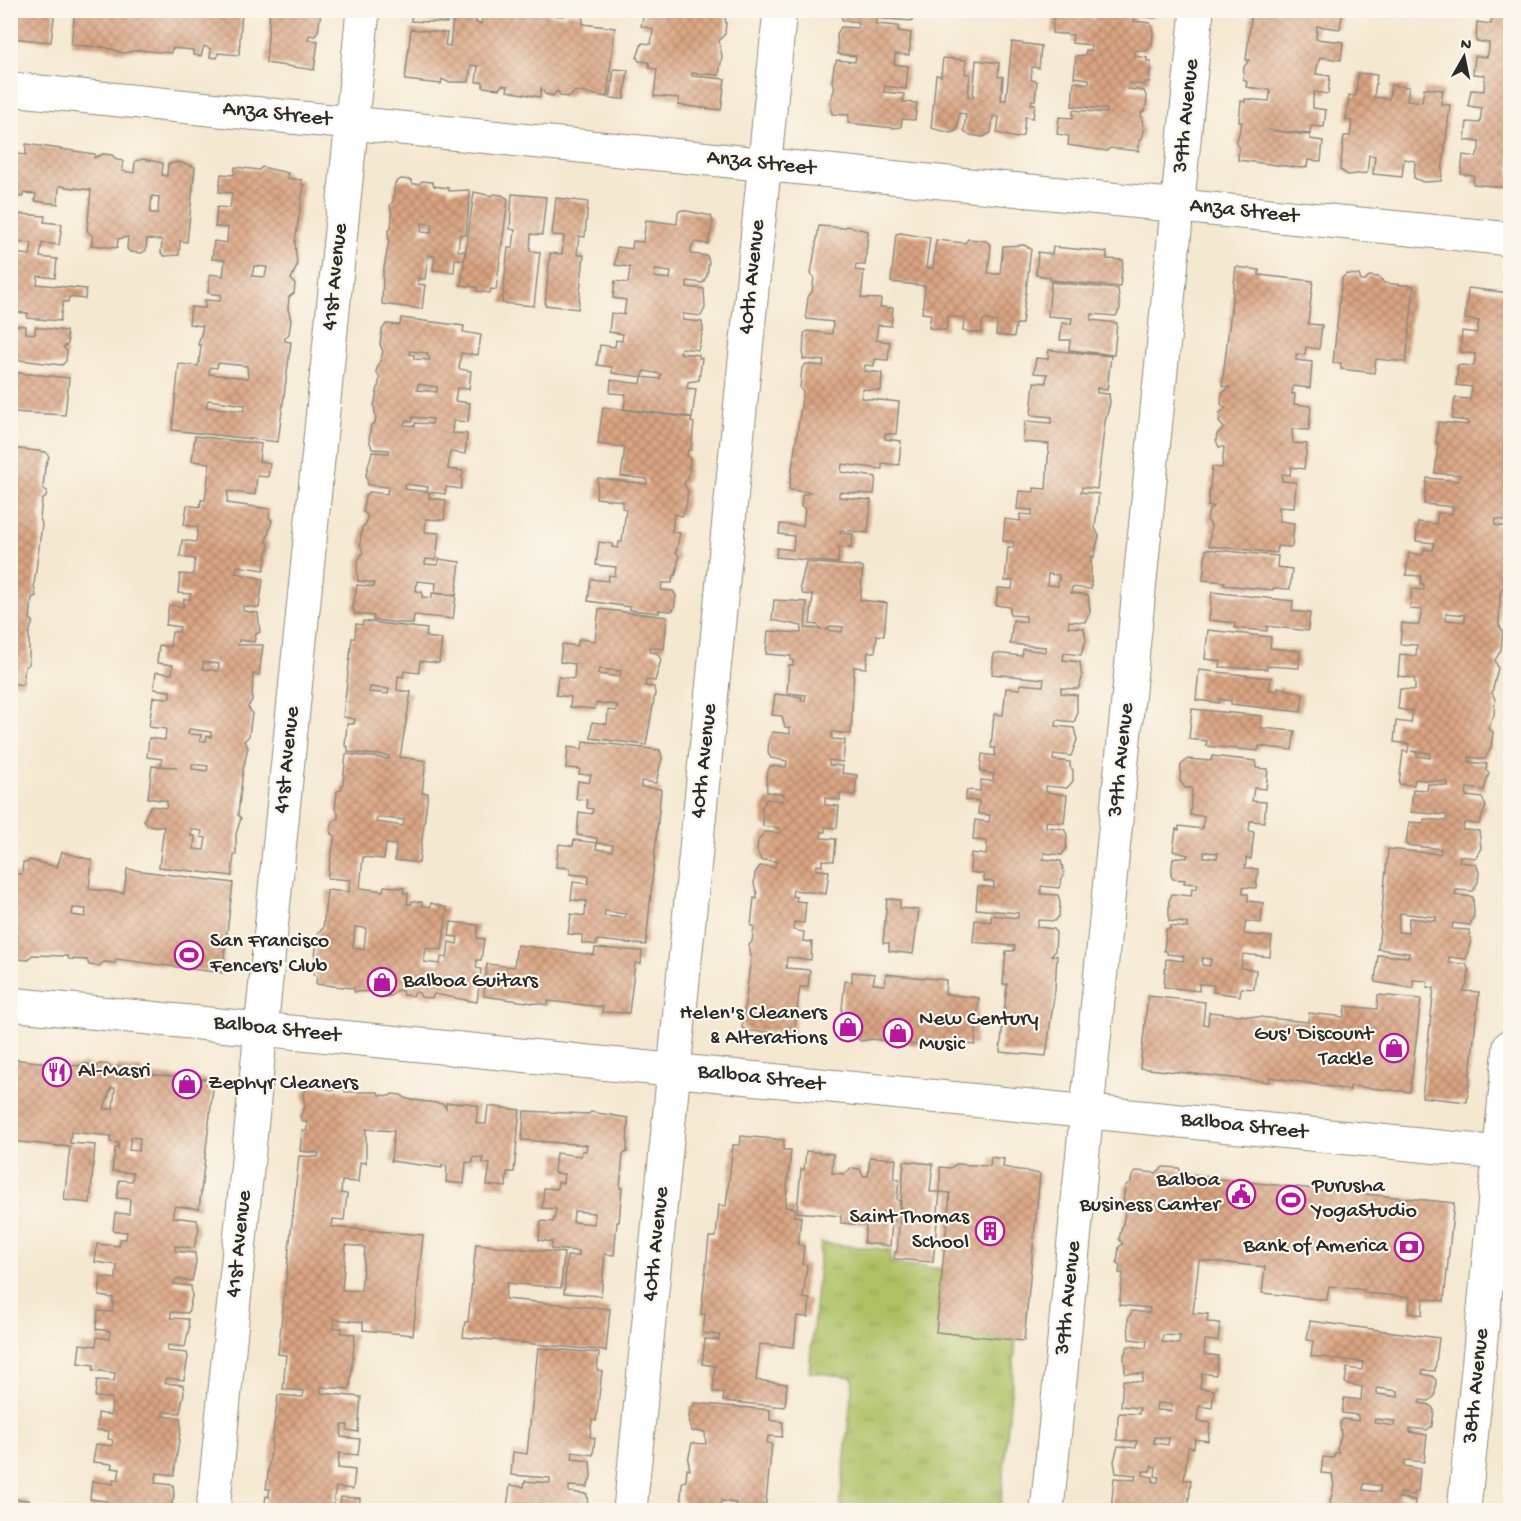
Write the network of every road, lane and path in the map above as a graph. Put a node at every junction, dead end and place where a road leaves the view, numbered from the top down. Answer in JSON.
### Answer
{"nodes":[{"id":1,"x":363,"y":10,"type":"edge"},
{"id":2,"x":780,"y":10,"type":"edge"},
{"id":3,"x":1197,"y":10,"type":"edge"},
{"id":4,"x":10,"y":89,"type":"edge"},
{"id":5,"x":352,"y":123,"type":"junction"},
{"id":6,"x":765,"y":164,"type":"junction"},
{"id":7,"x":1178,"y":205,"type":"junction"},
{"id":8,"x":1510,"y":239,"type":"edge"},
{"id":9,"x":10,"y":1004,"type":"edge"},
{"id":10,"x":261,"y":1029,"type":"junction"},
{"id":11,"x":1510,"y":1046,"type":"edge"},
{"id":12,"x":674,"y":1070,"type":"junction"},
{"id":13,"x":1087,"y":1112,"type":"junction"},
{"id":14,"x":1505,"y":1153,"type":"edge"},
{"id":15,"x":213,"y":1510,"type":"edge"},
{"id":16,"x":630,"y":1510,"type":"edge"},
{"id":17,"x":1047,"y":1510,"type":"edge"},
{"id":18,"x":1464,"y":1510,"type":"edge"}],
"edges":[{"from":1,"to":5,"type":"street","name":"41st Avenue"},
{"from":2,"to":6,"type":"street","name":"40th Avenue"},
{"from":3,"to":7,"type":"street","name":"39th Avenue"},
{"from":4,"to":5,"type":"street","name":"Anza Street"},
{"from":5,"to":6,"type":"street","name":"Anza Street"},
{"from":5,"to":10,"type":"street","name":"41st Avenue"},
{"from":6,"to":7,"type":"street","name":"Anza Street"},
{"from":6,"to":12,"type":"street","name":"40th Avenue"},
{"from":7,"to":8,"type":"street","name":"Anza Street"},
{"from":7,"to":13,"type":"street","name":"39th Avenue"},
{"from":9,"to":10,"type":"street","name":"Balboa Street"},
{"from":10,"to":12,"type":"street","name":"Balboa Street"},
{"from":10,"to":15,"type":"street","name":"41st Avenue"},
{"from":11,"to":14,"type":"street","name":"38th Avenue"},
{"from":12,"to":13,"type":"street","name":"Balboa Street"},
{"from":12,"to":16,"type":"street","name":"40th Avenue"},
{"from":13,"to":14,"type":"street","name":"Balboa Street"},
{"from":13,"to":17,"type":"street","name":"39th Avenue"},
{"from":14,"to":18,"type":"street","name":"38th Avenue"}]}
